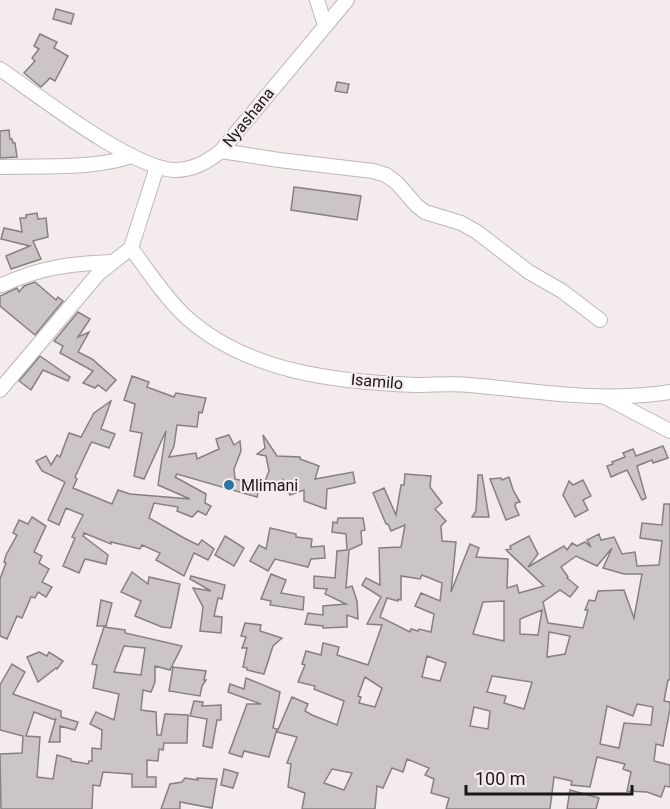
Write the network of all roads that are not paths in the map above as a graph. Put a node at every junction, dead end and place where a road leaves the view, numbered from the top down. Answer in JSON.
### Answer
{"nodes":[{"id":1,"x":317,"y":0,"type":"edge"},
{"id":2,"x":347,"y":0,"type":"edge"},
{"id":3,"x":325,"y":25,"type":"junction"},
{"id":4,"x":0,"y":69,"type":"edge"},
{"id":5,"x":221,"y":150,"type":"junction"},
{"id":6,"x":132,"y":156,"type":"junction"},
{"id":7,"x":0,"y":167,"type":"edge"},
{"id":8,"x":157,"y":167,"type":"junction"},
{"id":9,"x":131,"y":248,"type":"junction"},
{"id":10,"x":111,"y":262,"type":"junction"},
{"id":11,"x":2,"y":285,"type":"dead end"},
{"id":12,"x":600,"y":320,"type":"dead end"},
{"id":13,"x":0,"y":390,"type":"edge"},
{"id":14,"x":670,"y":392,"type":"edge"},
{"id":15,"x":604,"y":396,"type":"junction"},
{"id":16,"x":670,"y":431,"type":"edge"}],
"edges":[{"from":1,"to":3,"type":"street"},
{"from":2,"to":3,"type":"street","name":"Nyashana"},
{"from":3,"to":5,"type":"street","name":"Nyashana"},
{"from":4,"to":6,"type":"street","name":"Nyashana"},
{"from":5,"to":8,"type":"street","name":"Nyashana"},
{"from":5,"to":12,"type":"street"},
{"from":6,"to":7,"type":"street"},
{"from":6,"to":8,"type":"street","name":"Nyashana"},
{"from":8,"to":9,"type":"street"},
{"from":9,"to":10,"type":"street"},
{"from":9,"to":15,"type":"street","name":"Isamilo"},
{"from":10,"to":11,"type":"street"},
{"from":10,"to":13,"type":"street"},
{"from":14,"to":15,"type":"street","name":"Isamilo"},
{"from":15,"to":16,"type":"street"}]}
